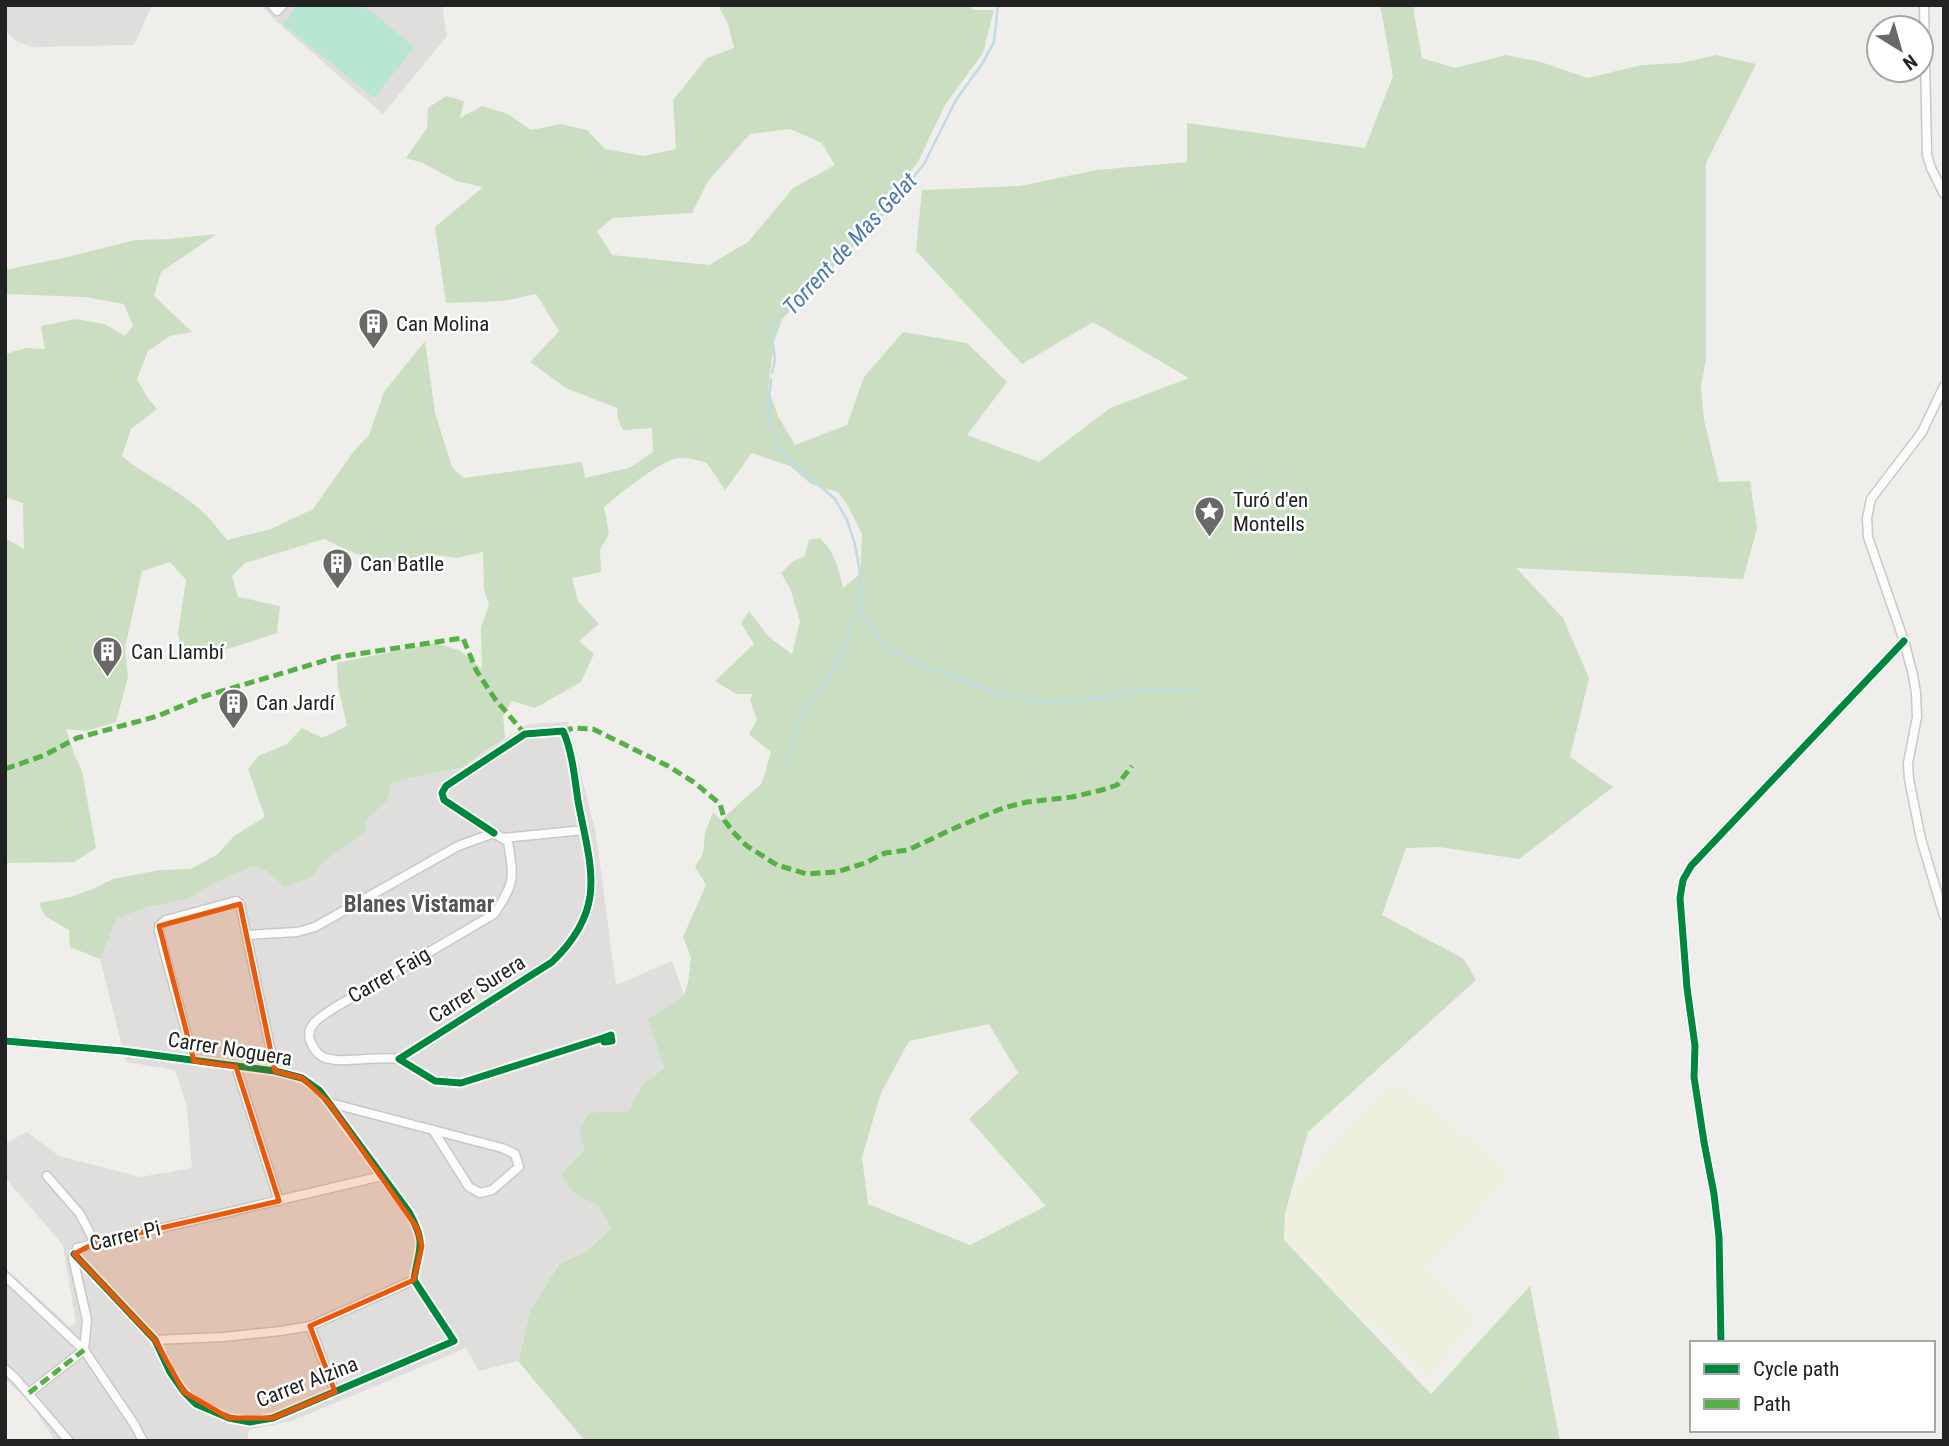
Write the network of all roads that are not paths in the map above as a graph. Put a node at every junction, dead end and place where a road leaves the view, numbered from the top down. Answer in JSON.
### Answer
{"nodes":[{"id":1,"x":1924,"y":5,"type":"edge"},
{"id":2,"x":1941,"y":182,"type":"edge"},
{"id":3,"x":1944,"y":194,"type":"edge"},
{"id":4,"x":1944,"y":386,"type":"edge"},
{"id":5,"x":1904,"y":641,"type":"junction"},
{"id":6,"x":584,"y":830,"type":"junction"},
{"id":7,"x":498,"y":836,"type":"junction"},
{"id":8,"x":1944,"y":916,"type":"edge"},
{"id":9,"x":247,"y":935,"type":"junction"},
{"id":10,"x":603,"y":1038,"type":"dead end"},
{"id":11,"x":5,"y":1041,"type":"edge"},
{"id":12,"x":400,"y":1059,"type":"junction"},
{"id":13,"x":194,"y":1061,"type":"junction"},
{"id":14,"x":236,"y":1067,"type":"junction"},
{"id":15,"x":275,"y":1070,"type":"junction"},
{"id":16,"x":329,"y":1103,"type":"junction"},
{"id":17,"x":433,"y":1130,"type":"junction"},
{"id":18,"x":47,"y":1176,"type":"dead end"},
{"id":19,"x":382,"y":1176,"type":"junction"},
{"id":20,"x":279,"y":1201,"type":"junction"},
{"id":21,"x":95,"y":1243,"type":"junction"},
{"id":22,"x":74,"y":1254,"type":"junction"},
{"id":23,"x":5,"y":1276,"type":"edge"},
{"id":24,"x":415,"y":1280,"type":"junction"},
{"id":25,"x":310,"y":1326,"type":"junction"},
{"id":26,"x":155,"y":1340,"type":"junction"},
{"id":27,"x":1721,"y":1341,"type":"edge"},
{"id":28,"x":84,"y":1350,"type":"junction"},
{"id":29,"x":5,"y":1369,"type":"edge"},
{"id":30,"x":335,"y":1392,"type":"junction"},
{"id":31,"x":29,"y":1393,"type":"junction"},
{"id":32,"x":69,"y":1441,"type":"edge"},
{"id":33,"x":144,"y":1441,"type":"edge"}],
"edges":[{"from":1,"to":2,"type":"street"},
{"from":2,"to":3,"type":"street"},
{"from":4,"to":5,"type":"street"},
{"from":5,"to":8,"type":"street"},
{"from":5,"to":27,"type":"street"},
{"from":6,"to":7,"type":"street"},
{"from":6,"to":7,"type":"street","name":"Carrer Surera"},
{"from":6,"to":12,"type":"street","name":"Carrer Surera"},
{"from":7,"to":9,"type":"street"},
{"from":7,"to":12,"type":"street","name":"Carrer Faig"},
{"from":9,"to":13,"type":"street"},
{"from":9,"to":15,"type":"street"},
{"from":10,"to":12,"type":"street"},
{"from":11,"to":13,"type":"street","name":"Carrer Noguera"},
{"from":13,"to":14,"type":"street","name":"Carrer Noguera"},
{"from":14,"to":15,"type":"street","name":"Carrer Noguera"},
{"from":14,"to":20,"type":"street"},
{"from":15,"to":16,"type":"street","name":"Carrer Noguera"},
{"from":16,"to":17,"type":"street"},
{"from":16,"to":19,"type":"street","name":"Carrer Noguera"},
{"from":17,"to":17,"type":"street"},
{"from":18,"to":21,"type":"street"},
{"from":19,"to":20,"type":"street","name":"Carrer Pi"},
{"from":19,"to":24,"type":"street","name":"Carrer Noguera"},
{"from":20,"to":21,"type":"street","name":"Carrer Pi"},
{"from":21,"to":22,"type":"street","name":"Carrer Pi"},
{"from":22,"to":26,"type":"street","name":"Carrer Alzina"},
{"from":22,"to":28,"type":"street","name":"Carrer Pi"},
{"from":23,"to":28,"type":"street"},
{"from":24,"to":25,"type":"street"},
{"from":24,"to":30,"type":"street","name":"Carrer Alzina"},
{"from":25,"to":26,"type":"street"},
{"from":25,"to":30,"type":"street"},
{"from":26,"to":30,"type":"street","name":"Carrer Alzina"},
{"from":28,"to":31,"type":"street"},
{"from":28,"to":33,"type":"street"},
{"from":29,"to":31,"type":"street"},
{"from":31,"to":32,"type":"street"}]}
